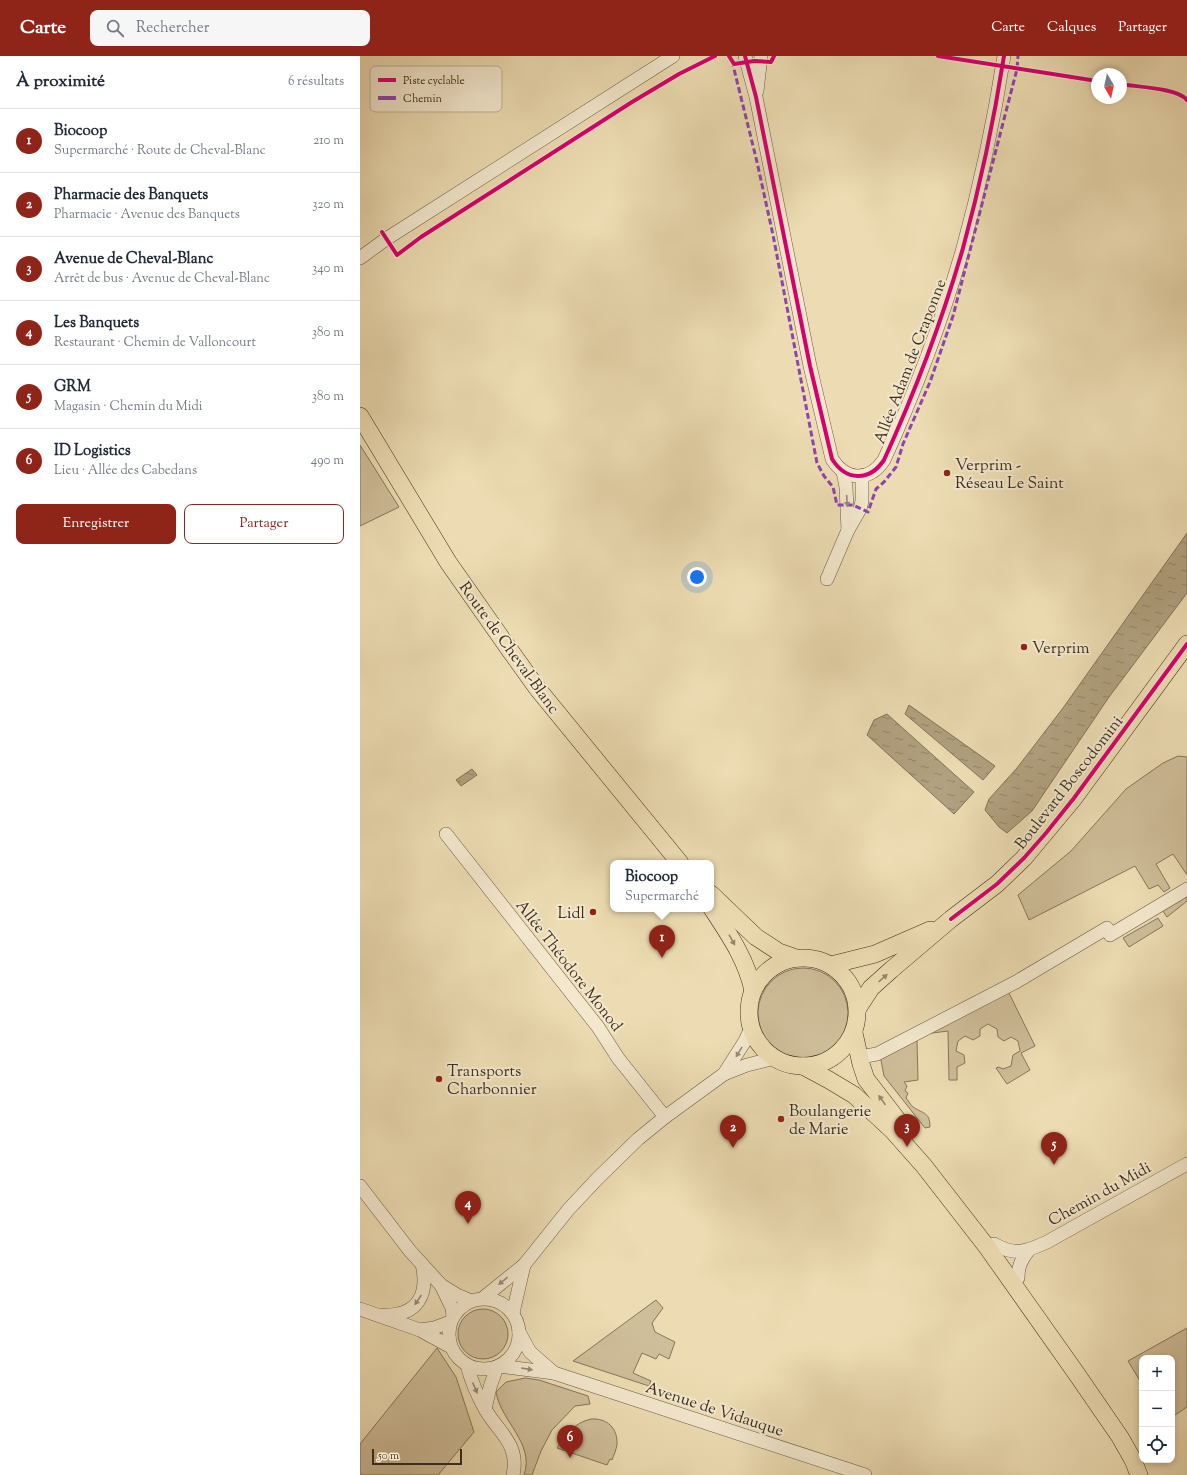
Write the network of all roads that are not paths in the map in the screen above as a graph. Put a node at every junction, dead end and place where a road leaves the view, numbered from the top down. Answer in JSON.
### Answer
{"nodes":[{"id":1,"x":745,"y":56,"type":"edge"},
{"id":2,"x":761,"y":56,"type":"edge"},
{"id":3,"x":1004,"y":56,"type":"edge"},
{"id":4,"x":673,"y":58,"type":"edge"},
{"id":5,"x":756,"y":97,"type":"junction"},
{"id":6,"x":360,"y":258,"type":"edge"},
{"id":7,"x":360,"y":416,"type":"edge"},
{"id":8,"x":843,"y":472,"type":"junction"},
{"id":9,"x":862,"y":476,"type":"junction"},
{"id":10,"x":848,"y":530,"type":"junction"},
{"id":11,"x":827,"y":579,"type":"dead end"},
{"id":12,"x":1187,"y":644,"type":"edge"},
{"id":13,"x":446,"y":834,"type":"dead end"},
{"id":14,"x":678,"y":860,"type":"edge"},
{"id":15,"x":1187,"y":889,"type":"edge"},
{"id":16,"x":714,"y":897,"type":"edge"},
{"id":17,"x":714,"y":911,"type":"edge"},
{"id":18,"x":951,"y":920,"type":"junction"},
{"id":19,"x":796,"y":958,"type":"junction"},
{"id":20,"x":831,"y":965,"type":"junction"},
{"id":21,"x":753,"y":991,"type":"junction"},
{"id":22,"x":858,"y":1008,"type":"junction"},
{"id":23,"x":751,"y":1028,"type":"junction"},
{"id":24,"x":854,"y":1034,"type":"junction"},
{"id":25,"x":860,"y":1057,"type":"junction"},
{"id":26,"x":775,"y":1058,"type":"junction"},
{"id":27,"x":803,"y":1066,"type":"junction"},
{"id":28,"x":724,"y":1074,"type":"junction"},
{"id":29,"x":665,"y":1117,"type":"junction"},
{"id":30,"x":1187,"y":1164,"type":"edge"},
{"id":31,"x":360,"y":1186,"type":"edge"},
{"id":32,"x":994,"y":1244,"type":"junction"},
{"id":33,"x":1028,"y":1251,"type":"junction"},
{"id":34,"x":422,"y":1264,"type":"junction"},
{"id":35,"x":524,"y":1265,"type":"junction"},
{"id":36,"x":1018,"y":1278,"type":"junction"},
{"id":37,"x":441,"y":1285,"type":"junction"},
{"id":38,"x":477,"y":1300,"type":"junction"},
{"id":39,"x":360,"y":1309,"type":"edge"},
{"id":40,"x":513,"y":1313,"type":"junction"},
{"id":41,"x":378,"y":1315,"type":"junction"},
{"id":42,"x":452,"y":1319,"type":"junction"},
{"id":43,"x":420,"y":1330,"type":"junction"},
{"id":44,"x":519,"y":1332,"type":"junction"},
{"id":45,"x":451,"y":1347,"type":"junction"},
{"id":46,"x":467,"y":1365,"type":"junction"},
{"id":47,"x":498,"y":1366,"type":"junction"},
{"id":48,"x":554,"y":1373,"type":"junction"},
{"id":49,"x":485,"y":1410,"type":"junction"},
{"id":50,"x":514,"y":1475,"type":"edge"},
{"id":51,"x":866,"y":1475,"type":"edge"},
{"id":52,"x":1139,"y":1475,"type":"edge"},
{"id":53,"x":1151,"y":1475,"type":"edge"}],
"edges":[{"from":1,"to":5,"type":"street"},
{"from":2,"to":5,"type":"street"},
{"from":3,"to":9,"type":"street","name":"Allée Adam de Craponne"},
{"from":4,"to":6,"type":"street"},
{"from":5,"to":8,"type":"street"},
{"from":7,"to":14,"type":"main road","name":"Route de Cheval-Blanc"},
{"from":8,"to":9,"type":"street"},
{"from":8,"to":10,"type":"street","one_way":true},
{"from":9,"to":10,"type":"street"},
{"from":10,"to":11,"type":"street"},
{"from":12,"to":18,"type":"main road","name":"Boulevard Boscodomini"},
{"from":13,"to":29,"type":"street","name":"Allée Théodore Monod"},
{"from":15,"to":25,"type":"street"},
{"from":16,"to":19,"type":"main road"},
{"from":17,"to":21,"type":"main road","one_way":true},
{"from":18,"to":20,"type":"main road","name":"Boulevard Boscodomini"},
{"from":22,"to":18,"type":"main road","name":"Boulevard Boscodomini","one_way":true},
{"from":19,"to":20,"type":"main road"},
{"from":19,"to":21,"type":"main road"},
{"from":20,"to":22,"type":"main road"},
{"from":21,"to":23,"type":"main road"},
{"from":22,"to":24,"type":"main road"},
{"from":23,"to":26,"type":"main road"},
{"from":23,"to":28,"type":"street","one_way":true},
{"from":24,"to":25,"type":"main road"},
{"from":24,"to":27,"type":"main road"},
{"from":32,"to":25,"type":"main road","one_way":true},
{"from":26,"to":27,"type":"main road"},
{"from":26,"to":28,"type":"street"},
{"from":27,"to":52,"type":"main road"},
{"from":28,"to":29,"type":"street"},
{"from":29,"to":35,"type":"street"},
{"from":30,"to":33,"type":"street","name":"Chemin du Midi"},
{"from":31,"to":34,"type":"street"},
{"from":32,"to":33,"type":"street","name":"Chemin du Midi"},
{"from":32,"to":36,"type":"main road"},
{"from":33,"to":36,"type":"street"},
{"from":34,"to":37,"type":"street"},
{"from":34,"to":41,"type":"street","one_way":true},
{"from":35,"to":38,"type":"street","one_way":true},
{"from":35,"to":40,"type":"street"},
{"from":36,"to":53,"type":"main road"},
{"from":37,"to":38,"type":"street"},
{"from":37,"to":42,"type":"street"},
{"from":38,"to":40,"type":"street"},
{"from":38,"to":42,"type":"street"},
{"from":39,"to":41,"type":"street"},
{"from":40,"to":44,"type":"street"},
{"from":41,"to":43,"type":"street"},
{"from":42,"to":43,"type":"street"},
{"from":42,"to":45,"type":"street"},
{"from":43,"to":45,"type":"street"},
{"from":44,"to":47,"type":"street"},
{"from":44,"to":48,"type":"street","name":"Avenue de Vidauque"},
{"from":45,"to":46,"type":"street"},
{"from":46,"to":47,"type":"street"},
{"from":46,"to":49,"type":"street","one_way":true},
{"from":47,"to":48,"type":"street","name":"Avenue de Vidauque","one_way":true},
{"from":47,"to":49,"type":"street"},
{"from":48,"to":51,"type":"street","name":"Avenue de Vidauque"},
{"from":49,"to":50,"type":"street"}]}
